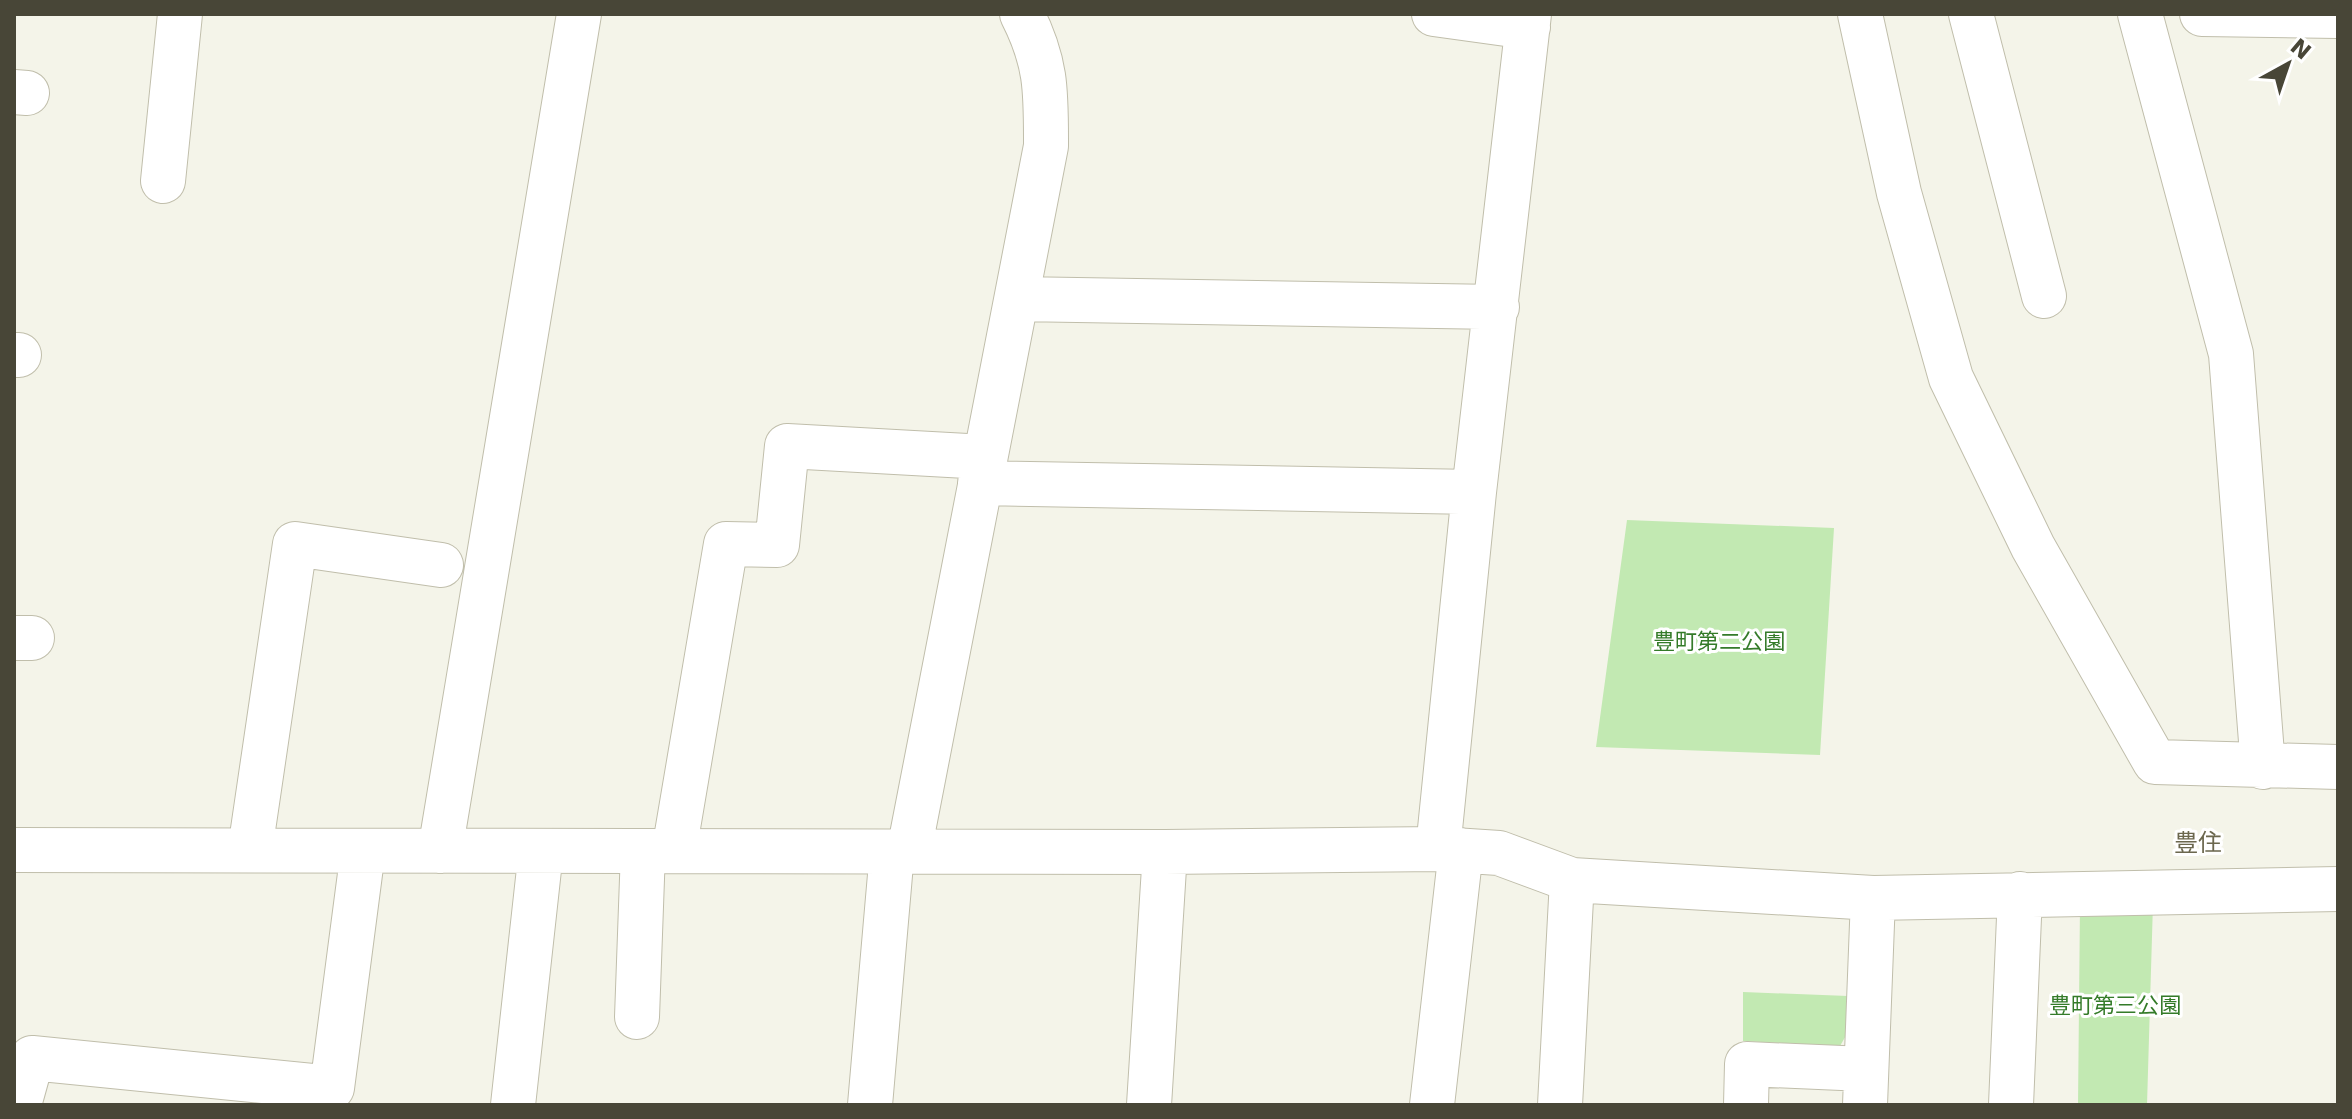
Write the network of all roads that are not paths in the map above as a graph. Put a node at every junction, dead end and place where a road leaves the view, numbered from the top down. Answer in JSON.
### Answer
{"nodes":[{"id":1,"x":180,"y":14,"type":"edge"},
{"id":2,"x":579,"y":14,"type":"edge"},
{"id":3,"x":1022,"y":14,"type":"edge"},
{"id":4,"x":1434,"y":14,"type":"edge"},
{"id":5,"x":1860,"y":14,"type":"edge"},
{"id":6,"x":1971,"y":14,"type":"edge"},
{"id":7,"x":2140,"y":14,"type":"edge"},
{"id":8,"x":2202,"y":14,"type":"edge"},
{"id":9,"x":2338,"y":16,"type":"edge"},
{"id":10,"x":1529,"y":20,"type":"edge"},
{"id":11,"x":163,"y":181,"type":"dead end"},
{"id":12,"x":2044,"y":296,"type":"dead end"},
{"id":13,"x":1017,"y":299,"type":"junction"},
{"id":14,"x":1497,"y":307,"type":"junction"},
{"id":15,"x":982,"y":470,"type":"junction"},
{"id":16,"x":1474,"y":492,"type":"junction"},
{"id":17,"x":441,"y":565,"type":"dead end"},
{"id":18,"x":2263,"y":767,"type":"junction"},
{"id":19,"x":2338,"y":767,"type":"edge"},
{"id":20,"x":14,"y":850,"type":"edge"},
{"id":21,"x":250,"y":850,"type":"junction"},
{"id":22,"x":1450,"y":850,"type":"junction"},
{"id":23,"x":363,"y":851,"type":"junction"},
{"id":24,"x":440,"y":851,"type":"junction"},
{"id":25,"x":541,"y":851,"type":"junction"},
{"id":26,"x":658,"y":851,"type":"junction"},
{"id":27,"x":901,"y":852,"type":"junction"},
{"id":28,"x":1165,"y":852,"type":"junction"},
{"id":29,"x":1572,"y":880,"type":"junction"},
{"id":30,"x":2338,"y":889,"type":"edge"},
{"id":31,"x":2020,"y":894,"type":"junction"},
{"id":32,"x":1873,"y":898,"type":"junction"},
{"id":33,"x":637,"y":1017,"type":"dead end"},
{"id":34,"x":1865,"y":1087,"type":"edge"},
{"id":35,"x":19,"y":1105,"type":"edge"},
{"id":36,"x":513,"y":1105,"type":"edge"},
{"id":37,"x":870,"y":1105,"type":"edge"},
{"id":38,"x":1149,"y":1105,"type":"edge"},
{"id":39,"x":1432,"y":1105,"type":"edge"},
{"id":40,"x":1560,"y":1105,"type":"edge"},
{"id":41,"x":1746,"y":1105,"type":"edge"},
{"id":42,"x":2011,"y":1105,"type":"edge"}],
"edges":[{"from":1,"to":11,"type":"street"},
{"from":2,"to":24,"type":"street"},
{"from":3,"to":13,"type":"street"},
{"from":4,"to":10,"type":"street"},
{"from":5,"to":18,"type":"street"},
{"from":6,"to":12,"type":"street"},
{"from":7,"to":18,"type":"street"},
{"from":8,"to":9,"type":"street"},
{"from":10,"to":14,"type":"street"},
{"from":13,"to":14,"type":"street"},
{"from":13,"to":15,"type":"street"},
{"from":14,"to":16,"type":"street"},
{"from":15,"to":16,"type":"street"},
{"from":15,"to":26,"type":"street"},
{"from":15,"to":27,"type":"street"},
{"from":16,"to":22,"type":"street"},
{"from":17,"to":21,"type":"street"},
{"from":18,"to":19,"type":"street"},
{"from":20,"to":21,"type":"street"},
{"from":21,"to":23,"type":"street"},
{"from":22,"to":28,"type":"street"},
{"from":22,"to":29,"type":"street"},
{"from":22,"to":39,"type":"street"},
{"from":23,"to":24,"type":"street"},
{"from":23,"to":35,"type":"street"},
{"from":24,"to":25,"type":"street"},
{"from":25,"to":26,"type":"street"},
{"from":25,"to":36,"type":"street"},
{"from":26,"to":27,"type":"street"},
{"from":26,"to":33,"type":"street"},
{"from":27,"to":28,"type":"street"},
{"from":27,"to":37,"type":"street"},
{"from":28,"to":38,"type":"street"},
{"from":29,"to":32,"type":"street"},
{"from":29,"to":40,"type":"street"},
{"from":30,"to":31,"type":"street"},
{"from":31,"to":32,"type":"street"},
{"from":31,"to":42,"type":"street"},
{"from":32,"to":34,"type":"street"},
{"from":34,"to":41,"type":"street"}]}
